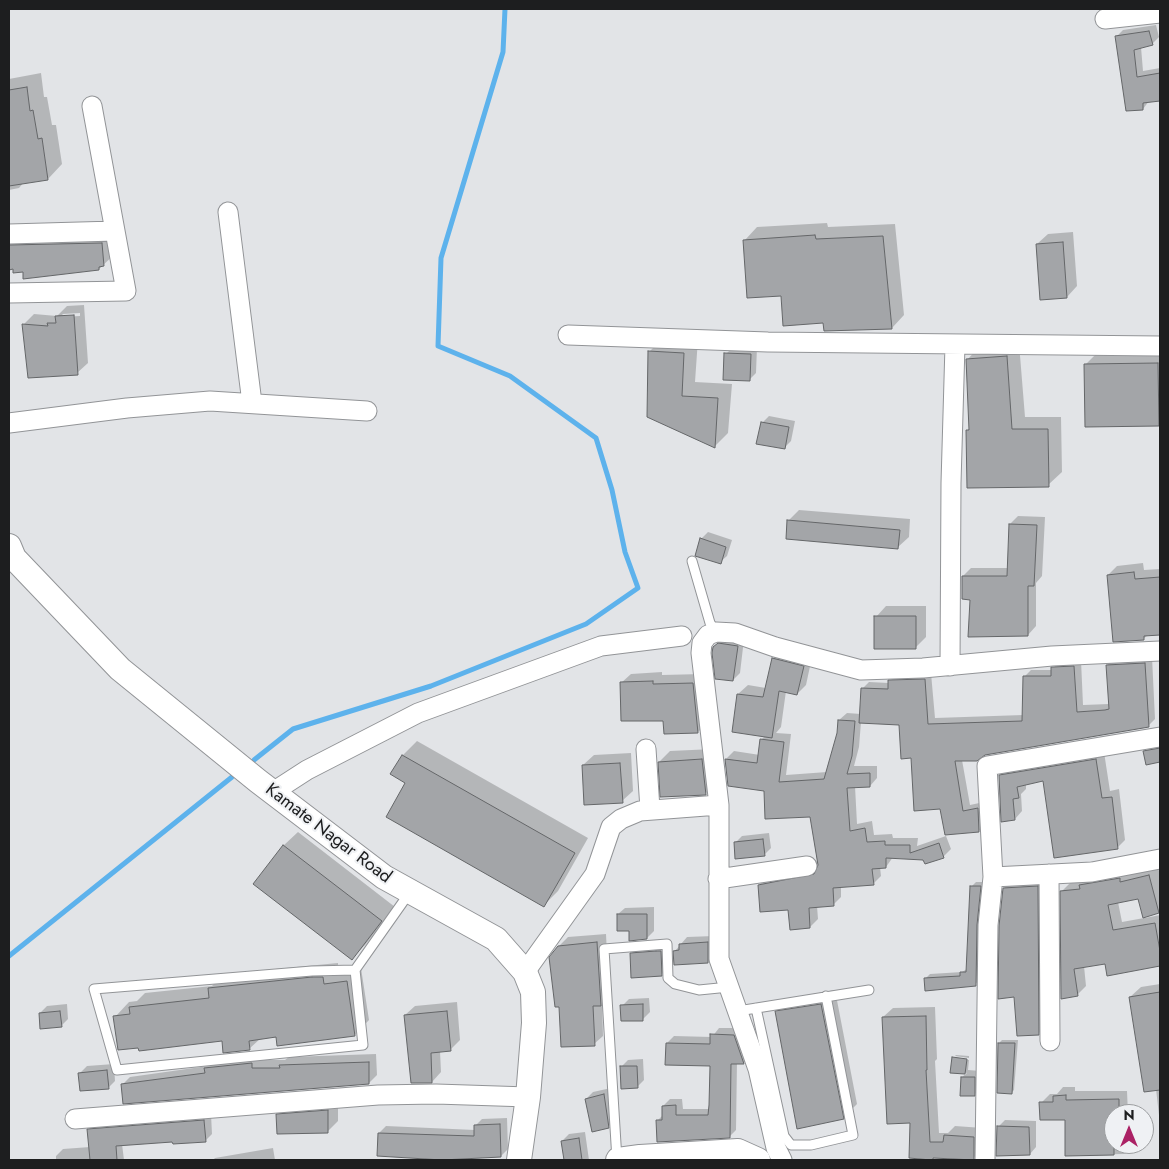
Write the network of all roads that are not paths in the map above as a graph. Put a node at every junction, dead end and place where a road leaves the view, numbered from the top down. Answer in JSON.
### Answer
{"nodes":[{"id":1,"x":1160,"y":13,"type":"edge"},
{"id":2,"x":1104,"y":19,"type":"dead end"},
{"id":3,"x":92,"y":106,"type":"dead end"},
{"id":4,"x":228,"y":212,"type":"dead end"},
{"id":5,"x":115,"y":231,"type":"junction"},
{"id":6,"x":9,"y":234,"type":"edge"},
{"id":7,"x":9,"y":293,"type":"edge"},
{"id":8,"x":568,"y":335,"type":"dead end"},
{"id":9,"x":955,"y":345,"type":"junction"},
{"id":10,"x":1160,"y":346,"type":"edge"},
{"id":11,"x":252,"y":403,"type":"junction"},
{"id":12,"x":367,"y":412,"type":"dead end"},
{"id":13,"x":9,"y":424,"type":"edge"},
{"id":14,"x":9,"y":546,"type":"edge"},
{"id":15,"x":692,"y":561,"type":"dead end"},
{"id":16,"x":716,"y":632,"type":"junction"},
{"id":17,"x":682,"y":636,"type":"dead end"},
{"id":18,"x":1160,"y":651,"type":"edge"},
{"id":19,"x":950,"y":666,"type":"junction"},
{"id":20,"x":1160,"y":738,"type":"edge"},
{"id":21,"x":646,"y":749,"type":"dead end"},
{"id":22,"x":273,"y":792,"type":"junction"},
{"id":23,"x":719,"y":805,"type":"junction"},
{"id":24,"x":650,"y":809,"type":"junction"},
{"id":25,"x":1160,"y":859,"type":"edge"},
{"id":26,"x":807,"y":866,"type":"dead end"},
{"id":27,"x":1049,"y":874,"type":"junction"},
{"id":28,"x":994,"y":877,"type":"junction"},
{"id":29,"x":718,"y":879,"type":"junction"},
{"id":30,"x":410,"y":892,"type":"junction"},
{"id":31,"x":355,"y":970,"type":"junction"},
{"id":32,"x":525,"y":972,"type":"junction"},
{"id":33,"x":729,"y":987,"type":"junction"},
{"id":34,"x":869,"y":990,"type":"dead end"},
{"id":35,"x":826,"y":996,"type":"junction"},
{"id":36,"x":747,"y":1010,"type":"junction"},
{"id":37,"x":1050,"y":1041,"type":"dead end"},
{"id":38,"x":528,"y":1097,"type":"junction"},
{"id":39,"x":75,"y":1119,"type":"dead end"},
{"id":40,"x":519,"y":1160,"type":"edge"},
{"id":41,"x":617,"y":1160,"type":"edge"},
{"id":42,"x":758,"y":1160,"type":"edge"},
{"id":43,"x":782,"y":1160,"type":"edge"},
{"id":44,"x":985,"y":1160,"type":"edge"}],
"edges":[{"from":1,"to":2,"type":"street"},
{"from":3,"to":5,"type":"street"},
{"from":4,"to":11,"type":"street"},
{"from":5,"to":6,"type":"street"},
{"from":5,"to":7,"type":"street"},
{"from":8,"to":9,"type":"street"},
{"from":9,"to":10,"type":"street"},
{"from":9,"to":19,"type":"street"},
{"from":11,"to":12,"type":"street"},
{"from":11,"to":13,"type":"street"},
{"from":14,"to":22,"type":"street","name":"Kamate Nagar Road"},
{"from":15,"to":16,"type":"lane"},
{"from":16,"to":19,"type":"street"},
{"from":16,"to":23,"type":"street"},
{"from":17,"to":22,"type":"street"},
{"from":18,"to":19,"type":"street"},
{"from":20,"to":28,"type":"street"},
{"from":21,"to":24,"type":"street"},
{"from":22,"to":30,"type":"street","name":"Kamate Nagar Road"},
{"from":23,"to":24,"type":"street"},
{"from":23,"to":29,"type":"street"},
{"from":24,"to":32,"type":"street"},
{"from":25,"to":27,"type":"street"},
{"from":26,"to":29,"type":"street"},
{"from":27,"to":28,"type":"street"},
{"from":27,"to":37,"type":"street"},
{"from":28,"to":44,"type":"street"},
{"from":29,"to":33,"type":"street"},
{"from":30,"to":31,"type":"lane"},
{"from":30,"to":32,"type":"street","name":"Kamate Nagar Road"},
{"from":31,"to":31,"type":"lane"},
{"from":32,"to":38,"type":"street","name":"Kamate Nagar Road"},
{"from":33,"to":36,"type":"street"},
{"from":33,"to":41,"type":"lane"},
{"from":34,"to":35,"type":"lane"},
{"from":35,"to":36,"type":"lane"},
{"from":35,"to":36,"type":"lane"},
{"from":36,"to":43,"type":"street"},
{"from":38,"to":39,"type":"street"},
{"from":38,"to":40,"type":"street","name":"Kamate Nagar Road"},
{"from":41,"to":42,"type":"street"}]}
